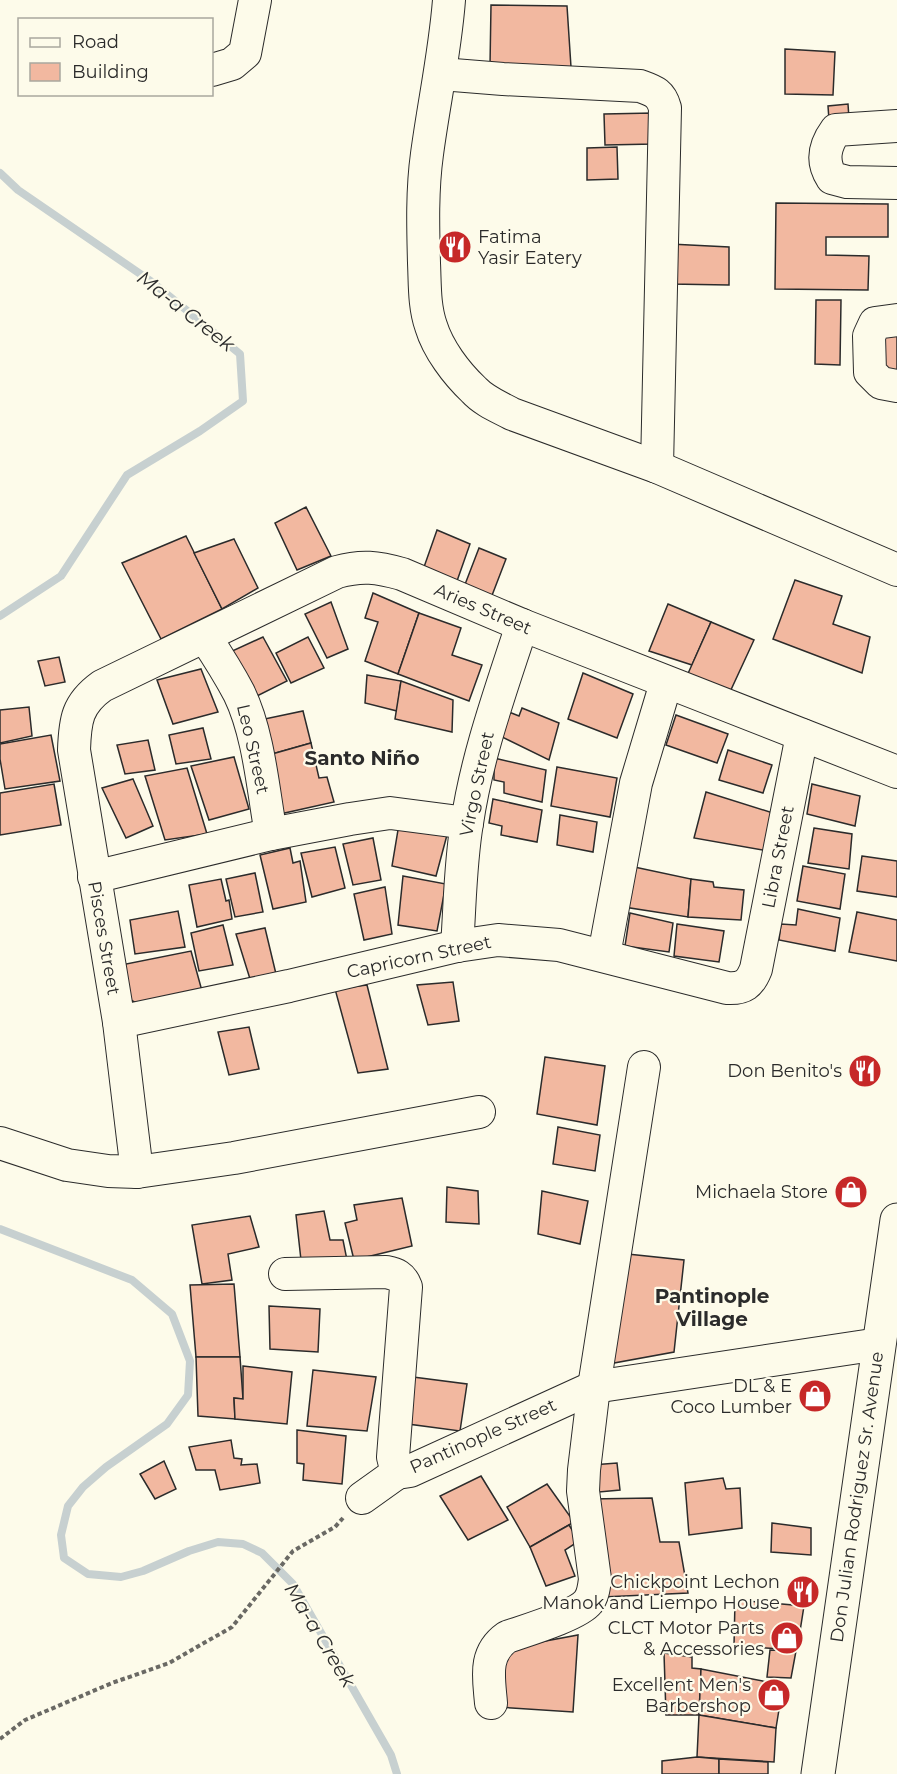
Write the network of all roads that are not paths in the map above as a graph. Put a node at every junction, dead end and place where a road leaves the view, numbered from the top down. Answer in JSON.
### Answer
{"nodes":[{"id":1,"x":255,"y":0,"type":"edge"},
{"id":2,"x":449,"y":0,"type":"edge"},
{"id":3,"x":213,"y":70,"type":"edge"},
{"id":4,"x":441,"y":74,"type":"junction"},
{"id":5,"x":897,"y":126,"type":"edge"},
{"id":6,"x":897,"y":183,"type":"edge"},
{"id":7,"x":897,"y":321,"type":"edge"},
{"id":8,"x":897,"y":386,"type":"edge"},
{"id":9,"x":657,"y":467,"type":"junction"},
{"id":10,"x":897,"y":570,"type":"edge"},
{"id":11,"x":522,"y":626,"type":"junction"},
{"id":12,"x":205,"y":637,"type":"junction"},
{"id":13,"x":666,"y":683,"type":"junction"},
{"id":14,"x":82,"y":705,"type":"joint"},
{"id":15,"x":802,"y":735,"type":"junction"},
{"id":16,"x":897,"y":772,"type":"edge"},
{"id":17,"x":467,"y":822,"type":"junction"},
{"id":18,"x":271,"y":834,"type":"junction"},
{"id":19,"x":94,"y":877,"type":"junction"},
{"id":20,"x":457,"y":946,"type":"junction"},
{"id":21,"x":604,"y":955,"type":"junction"},
{"id":22,"x":752,"y":979,"type":"joint"},
{"id":23,"x":119,"y":1022,"type":"junction"},
{"id":24,"x":644,"y":1067,"type":"dead end"},
{"id":25,"x":479,"y":1112,"type":"dead end"},
{"id":26,"x":0,"y":1143,"type":"edge"},
{"id":27,"x":137,"y":1172,"type":"junction"},
{"id":28,"x":897,"y":1220,"type":"edge"},
{"id":29,"x":285,"y":1274,"type":"dead end"},
{"id":30,"x":879,"y":1344,"type":"junction"},
{"id":31,"x":594,"y":1387,"type":"junction"},
{"id":32,"x":397,"y":1473,"type":"junction"},
{"id":33,"x":362,"y":1498,"type":"road end"},
{"id":34,"x":491,"y":1703,"type":"dead end"},
{"id":35,"x":818,"y":1774,"type":"edge"}],
"edges":[{"from":1,"to":3,"type":"street"},
{"from":2,"to":4,"type":"street"},
{"from":4,"to":9,"type":"street"},
{"from":4,"to":9,"type":"street"},
{"from":5,"to":6,"type":"street"},
{"from":7,"to":8,"type":"street"},
{"from":9,"to":10,"type":"street"},
{"from":11,"to":12,"type":"street","name":"Aries Street"},
{"from":11,"to":13,"type":"street","name":"Aries Street"},
{"from":11,"to":17,"type":"street","name":"Virgo Street"},
{"from":12,"to":14,"type":"street","name":"Aries Street"},
{"from":12,"to":18,"type":"street","name":"Leo Street"},
{"from":13,"to":15,"type":"street","name":"Aries Street"},
{"from":13,"to":21,"type":"street"},
{"from":14,"to":19,"type":"street","name":"Pisces Street"},
{"from":15,"to":16,"type":"street","name":"Aries Street"},
{"from":15,"to":22,"type":"street","name":"Libra Street"},
{"from":17,"to":18,"type":"street"},
{"from":17,"to":20,"type":"street","name":"Virgo Street"},
{"from":18,"to":19,"type":"street"},
{"from":19,"to":23,"type":"street","name":"Pisces Street"},
{"from":20,"to":21,"type":"street","name":"Capricorn Street"},
{"from":20,"to":23,"type":"street","name":"Capricorn Street"},
{"from":21,"to":22,"type":"street","name":"Capricorn Street"},
{"from":23,"to":27,"type":"street","name":"Pisces Street"},
{"from":24,"to":31,"type":"street"},
{"from":25,"to":27,"type":"street"},
{"from":26,"to":27,"type":"street"},
{"from":28,"to":30,"type":"main road","name":"Don Julian Rodriguez Sr. Avenue"},
{"from":29,"to":32,"type":"street","name":"Pantinople Street"},
{"from":30,"to":31,"type":"street","name":"Pantinople Street"},
{"from":30,"to":35,"type":"main road","name":"Don Julian Rodriguez Sr. Avenue"},
{"from":31,"to":32,"type":"street","name":"Pantinople Street"},
{"from":31,"to":34,"type":"street"},
{"from":32,"to":33,"type":"street"}]}
